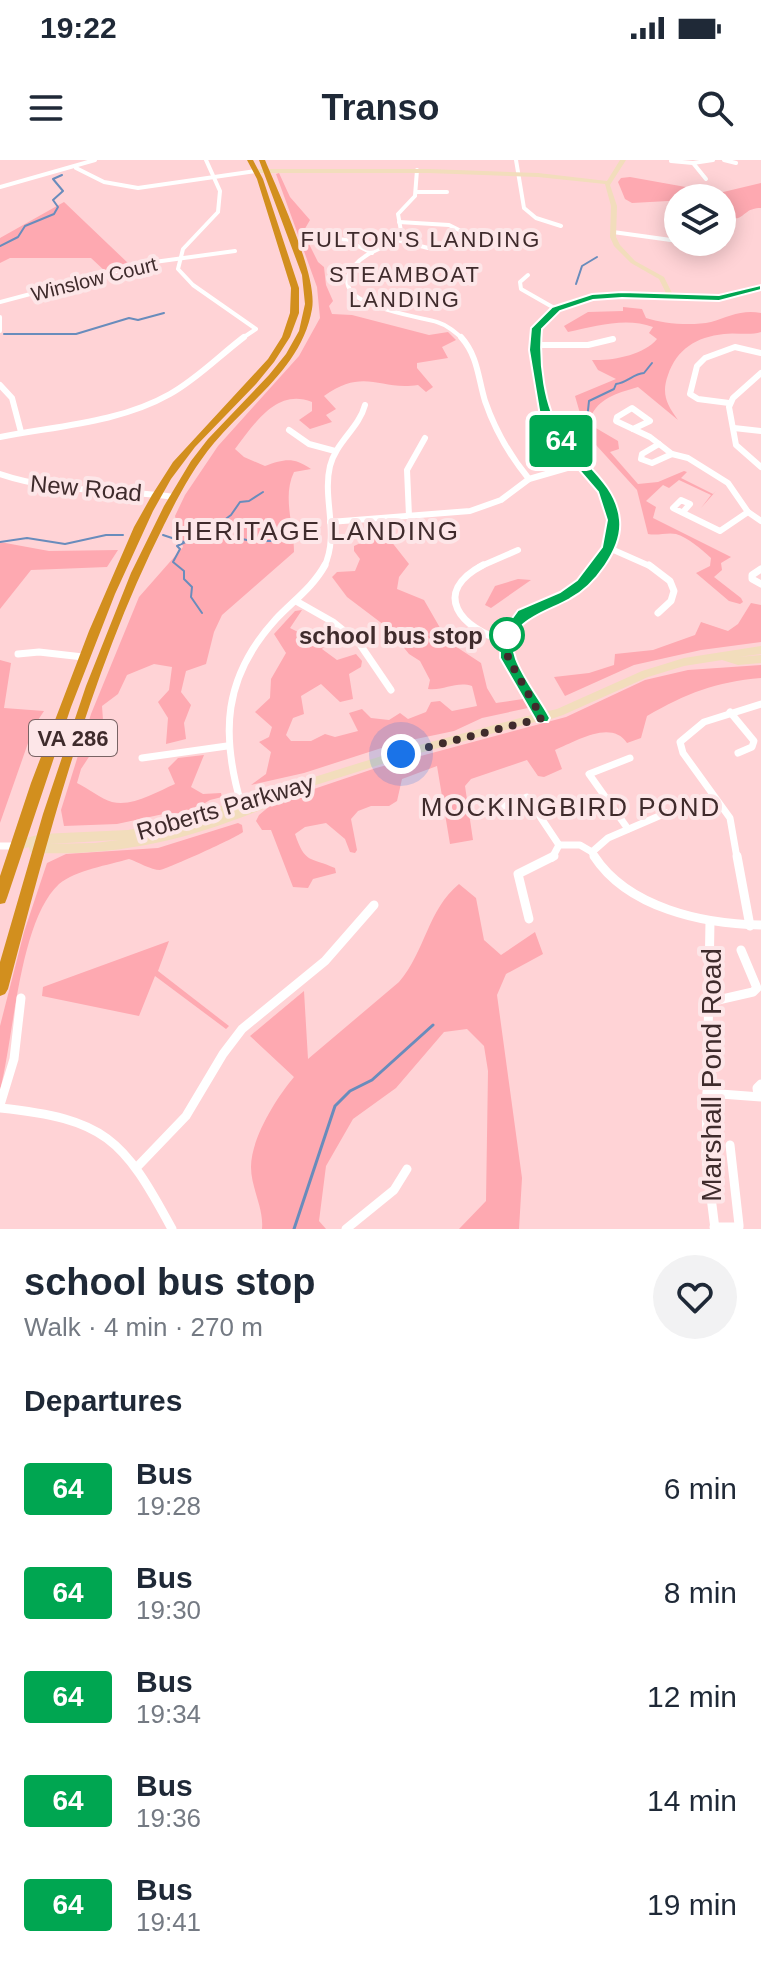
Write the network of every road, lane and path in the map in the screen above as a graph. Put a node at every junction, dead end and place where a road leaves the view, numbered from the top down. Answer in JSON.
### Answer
{"nodes":[{"id":1,"x":95,"y":160,"type":"edge"},
{"id":2,"x":206,"y":160,"type":"edge"},
{"id":3,"x":250,"y":160,"type":"edge"},
{"id":4,"x":262,"y":160,"type":"edge"},
{"id":5,"x":516,"y":160,"type":"edge"},
{"id":6,"x":623,"y":160,"type":"edge"},
{"id":7,"x":713,"y":160,"type":"edge"},
{"id":8,"x":724,"y":160,"type":"edge"},
{"id":9,"x":671,"y":161,"type":"edge"},
{"id":10,"x":693,"y":163,"type":"junction"},
{"id":11,"x":736,"y":163,"type":"dead end"},
{"id":12,"x":76,"y":168,"type":"junction"},
{"id":13,"x":268,"y":170,"type":"junction"},
{"id":14,"x":417,"y":170,"type":"junction"},
{"id":15,"x":256,"y":171,"type":"junction"},
{"id":16,"x":519,"y":174,"type":"junction"},
{"id":17,"x":213,"y":178,"type":"junction"},
{"id":18,"x":706,"y":179,"type":"dead end"},
{"id":19,"x":608,"y":183,"type":"junction"},
{"id":20,"x":0,"y":187,"type":"edge"},
{"id":21,"x":416,"y":192,"type":"junction"},
{"id":22,"x":447,"y":192,"type":"dead end"},
{"id":23,"x":399,"y":222,"type":"junction"},
{"id":24,"x":561,"y":226,"type":"dead end"},
{"id":25,"x":613,"y":232,"type":"junction"},
{"id":26,"x":330,"y":238,"type":"dead end"},
{"id":27,"x":664,"y":239,"type":"edge"},
{"id":28,"x":397,"y":240,"type":"junction"},
{"id":29,"x":491,"y":246,"type":"dead end"},
{"id":30,"x":428,"y":248,"type":"dead end"},
{"id":31,"x":235,"y":251,"type":"dead end"},
{"id":32,"x":372,"y":253,"type":"junction"},
{"id":33,"x":178,"y":259,"type":"junction"},
{"id":34,"x":528,"y":275,"type":"dead end"},
{"id":35,"x":761,"y":288,"type":"edge"},
{"id":36,"x":671,"y":297,"type":"junction"},
{"id":37,"x":0,"y":302,"type":"edge"},
{"id":38,"x":556,"y":309,"type":"junction"},
{"id":39,"x":0,"y":317,"type":"edge"},
{"id":40,"x":0,"y":331,"type":"edge"},
{"id":41,"x":613,"y":339,"type":"dead end"},
{"id":42,"x":534,"y":345,"type":"junction"},
{"id":43,"x":761,"y":353,"type":"edge"},
{"id":44,"x":761,"y":373,"type":"edge"},
{"id":45,"x":0,"y":385,"type":"edge"},
{"id":46,"x":729,"y":403,"type":"junction"},
{"id":47,"x":365,"y":405,"type":"dead end"},
{"id":48,"x":734,"y":428,"type":"junction"},
{"id":49,"x":633,"y":429,"type":"junction"},
{"id":50,"x":289,"y":430,"type":"dead end"},
{"id":51,"x":761,"y":431,"type":"edge"},
{"id":52,"x":21,"y":432,"type":"junction"},
{"id":53,"x":0,"y":437,"type":"edge"},
{"id":54,"x":425,"y":438,"type":"dead end"},
{"id":55,"x":659,"y":444,"type":"junction"},
{"id":56,"x":335,"y":451,"type":"junction"},
{"id":57,"x":672,"y":454,"type":"junction"},
{"id":58,"x":581,"y":464,"type":"junction"},
{"id":59,"x":761,"y":467,"type":"edge"},
{"id":60,"x":0,"y":474,"type":"edge"},
{"id":61,"x":529,"y":479,"type":"junction"},
{"id":62,"x":157,"y":494,"type":"junction"},
{"id":63,"x":174,"y":497,"type":"junction"},
{"id":64,"x":683,"y":512,"type":"dead end"},
{"id":65,"x":761,"y":513,"type":"edge"},
{"id":66,"x":750,"y":514,"type":"junction"},
{"id":67,"x":409,"y":516,"type":"junction"},
{"id":68,"x":761,"y":521,"type":"edge"},
{"id":69,"x":330,"y":522,"type":"junction"},
{"id":70,"x":609,"y":548,"type":"junction"},
{"id":71,"x":518,"y":550,"type":"dead end"},
{"id":72,"x":761,"y":569,"type":"edge"},
{"id":73,"x":761,"y":584,"type":"edge"},
{"id":74,"x":296,"y":601,"type":"junction"},
{"id":75,"x":658,"y":613,"type":"dead end"},
{"id":76,"x":505,"y":641,"type":"junction"},
{"id":77,"x":761,"y":650,"type":"edge"},
{"id":78,"x":18,"y":654,"type":"dead end"},
{"id":79,"x":83,"y":657,"type":"junction"},
{"id":80,"x":723,"y":657,"type":"junction"},
{"id":81,"x":761,"y":659,"type":"edge"},
{"id":82,"x":391,"y":690,"type":"dead end"},
{"id":83,"x":761,"y":704,"type":"edge"},
{"id":84,"x":730,"y":712,"type":"junction"},
{"id":85,"x":542,"y":718,"type":"junction"},
{"id":86,"x":227,"y":746,"type":"junction"},
{"id":87,"x":738,"y":753,"type":"dead end"},
{"id":88,"x":142,"y":758,"type":"dead end"},
{"id":89,"x":630,"y":758,"type":"dead end"},
{"id":90,"x":243,"y":809,"type":"junction"},
{"id":91,"x":666,"y":813,"type":"dead end"},
{"id":92,"x":477,"y":816,"type":"dead end"},
{"id":93,"x":628,"y":829,"type":"junction"},
{"id":94,"x":40,"y":844,"type":"junction"},
{"id":95,"x":559,"y":845,"type":"junction"},
{"id":96,"x":0,"y":846,"type":"edge"},
{"id":97,"x":16,"y":846,"type":"junction"},
{"id":98,"x":592,"y":852,"type":"junction"},
{"id":99,"x":0,"y":898,"type":"edge"},
{"id":100,"x":374,"y":905,"type":"dead end"},
{"id":101,"x":529,"y":919,"type":"dead end"},
{"id":102,"x":710,"y":921,"type":"junction"},
{"id":103,"x":761,"y":925,"type":"edge"},
{"id":104,"x":750,"y":926,"type":"junction"},
{"id":105,"x":741,"y":950,"type":"dead end"},
{"id":106,"x":0,"y":989,"type":"edge"},
{"id":107,"x":21,"y":998,"type":"dead end"},
{"id":108,"x":709,"y":999,"type":"junction"},
{"id":109,"x":761,"y":1084,"type":"edge"},
{"id":110,"x":707,"y":1093,"type":"junction"},
{"id":111,"x":760,"y":1096,"type":"edge"},
{"id":112,"x":0,"y":1107,"type":"edge"},
{"id":113,"x":730,"y":1145,"type":"dead end"},
{"id":114,"x":138,"y":1166,"type":"junction"},
{"id":115,"x":407,"y":1169,"type":"dead end"},
{"id":116,"x":739,"y":1227,"type":"edge"},
{"id":117,"x":714,"y":1228,"type":"edge"},
{"id":118,"x":172,"y":1229,"type":"edge"},
{"id":119,"x":346,"y":1229,"type":"edge"}],
"edges":[{"from":1,"to":12,"type":"street"},
{"from":2,"to":17,"type":"street"},
{"from":3,"to":15,"type":"highway","number":"VA 286"},
{"from":4,"to":13,"type":"highway","number":"VA 286"},
{"from":5,"to":16,"type":"street"},
{"from":6,"to":19,"type":"street"},
{"from":7,"to":10,"type":"street"},
{"from":8,"to":11,"type":"street"},
{"from":9,"to":10,"type":"street"},
{"from":10,"to":18,"type":"street"},
{"from":12,"to":17,"type":"street"},
{"from":12,"to":20,"type":"street"},
{"from":13,"to":14,"type":"street"},
{"from":13,"to":15,"type":"street"},
{"from":13,"to":63,"type":"highway","number":"VA 286"},
{"from":14,"to":16,"type":"street"},
{"from":14,"to":21,"type":"street"},
{"from":15,"to":17,"type":"street"},
{"from":15,"to":62,"type":"highway","number":"VA 286"},
{"from":16,"to":19,"type":"street"},
{"from":16,"to":24,"type":"street"},
{"from":17,"to":33,"type":"street"},
{"from":19,"to":25,"type":"street"},
{"from":21,"to":22,"type":"street"},
{"from":21,"to":23,"type":"street"},
{"from":23,"to":28,"type":"street"},
{"from":23,"to":29,"type":"street"},
{"from":25,"to":27,"type":"street"},
{"from":25,"to":36,"type":"street"},
{"from":26,"to":32,"type":"street"},
{"from":28,"to":30,"type":"street"},
{"from":28,"to":32,"type":"street"},
{"from":31,"to":33,"type":"street","name":"Winslow Court"},
{"from":32,"to":61,"type":"street"},
{"from":33,"to":37,"type":"street","name":"Winslow Court"},
{"from":33,"to":52,"type":"street"},
{"from":34,"to":38,"type":"street"},
{"from":35,"to":36,"type":"street"},
{"from":36,"to":38,"type":"street"},
{"from":38,"to":42,"type":"street"},
{"from":39,"to":40,"type":"street"},
{"from":41,"to":42,"type":"street"},
{"from":42,"to":58,"type":"street"},
{"from":43,"to":46,"type":"street"},
{"from":44,"to":46,"type":"street"},
{"from":45,"to":52,"type":"street"},
{"from":46,"to":48,"type":"street"},
{"from":47,"to":56,"type":"street"},
{"from":48,"to":51,"type":"street"},
{"from":48,"to":59,"type":"street"},
{"from":49,"to":49,"type":"street"},
{"from":49,"to":55,"type":"street"},
{"from":50,"to":56,"type":"street"},
{"from":52,"to":53,"type":"street"},
{"from":54,"to":67,"type":"street"},
{"from":55,"to":57,"type":"street"},
{"from":55,"to":57,"type":"street"},
{"from":56,"to":69,"type":"street"},
{"from":57,"to":66,"type":"street"},
{"from":58,"to":61,"type":"street"},
{"from":58,"to":70,"type":"street"},
{"from":60,"to":62,"type":"street","name":"New Road"},
{"from":61,"to":67,"type":"street"},
{"from":62,"to":63,"type":"street","name":"New Road"},
{"from":62,"to":79,"type":"highway","number":"VA 286"},
{"from":63,"to":94,"type":"highway","number":"VA 286"},
{"from":64,"to":66,"type":"street"},
{"from":65,"to":66,"type":"street"},
{"from":66,"to":68,"type":"street"},
{"from":67,"to":69,"type":"street"},
{"from":69,"to":74,"type":"street"},
{"from":70,"to":75,"type":"street"},
{"from":70,"to":76,"type":"street"},
{"from":71,"to":76,"type":"street"},
{"from":72,"to":73,"type":"street"},
{"from":74,"to":82,"type":"street"},
{"from":74,"to":86,"type":"street"},
{"from":76,"to":85,"type":"street"},
{"from":77,"to":80,"type":"street","name":"Roberts Parkway"},
{"from":78,"to":79,"type":"street"},
{"from":79,"to":97,"type":"highway","number":"VA 286"},
{"from":80,"to":81,"type":"street","name":"Roberts Parkway"},
{"from":80,"to":85,"type":"street","name":"Roberts Parkway"},
{"from":83,"to":84,"type":"street"},
{"from":84,"to":87,"type":"street"},
{"from":84,"to":104,"type":"street"},
{"from":85,"to":90,"type":"street","name":"Roberts Parkway"},
{"from":86,"to":88,"type":"street"},
{"from":86,"to":90,"type":"street"},
{"from":89,"to":93,"type":"street"},
{"from":90,"to":94,"type":"street","name":"Roberts Parkway"},
{"from":91,"to":93,"type":"street"},
{"from":92,"to":95,"type":"street"},
{"from":93,"to":98,"type":"street"},
{"from":94,"to":97,"type":"street","name":"Roberts Parkway"},
{"from":94,"to":106,"type":"highway","number":"VA 286"},
{"from":95,"to":98,"type":"street"},
{"from":95,"to":101,"type":"street"},
{"from":96,"to":97,"type":"street"},
{"from":97,"to":99,"type":"highway","number":"VA 286"},
{"from":98,"to":102,"type":"street"},
{"from":100,"to":114,"type":"street"},
{"from":102,"to":104,"type":"street"},
{"from":102,"to":108,"type":"street","name":"Marshall Pond Road"},
{"from":103,"to":104,"type":"street"},
{"from":105,"to":108,"type":"street"},
{"from":107,"to":112,"type":"street"},
{"from":108,"to":110,"type":"street","name":"Marshall Pond Road"},
{"from":109,"to":111,"type":"street"},
{"from":110,"to":111,"type":"street"},
{"from":110,"to":117,"type":"street","name":"Marshall Pond Road"},
{"from":112,"to":114,"type":"street"},
{"from":113,"to":116,"type":"street"},
{"from":114,"to":118,"type":"street"},
{"from":115,"to":119,"type":"street"},
{"from":116,"to":117,"type":"street"}]}
